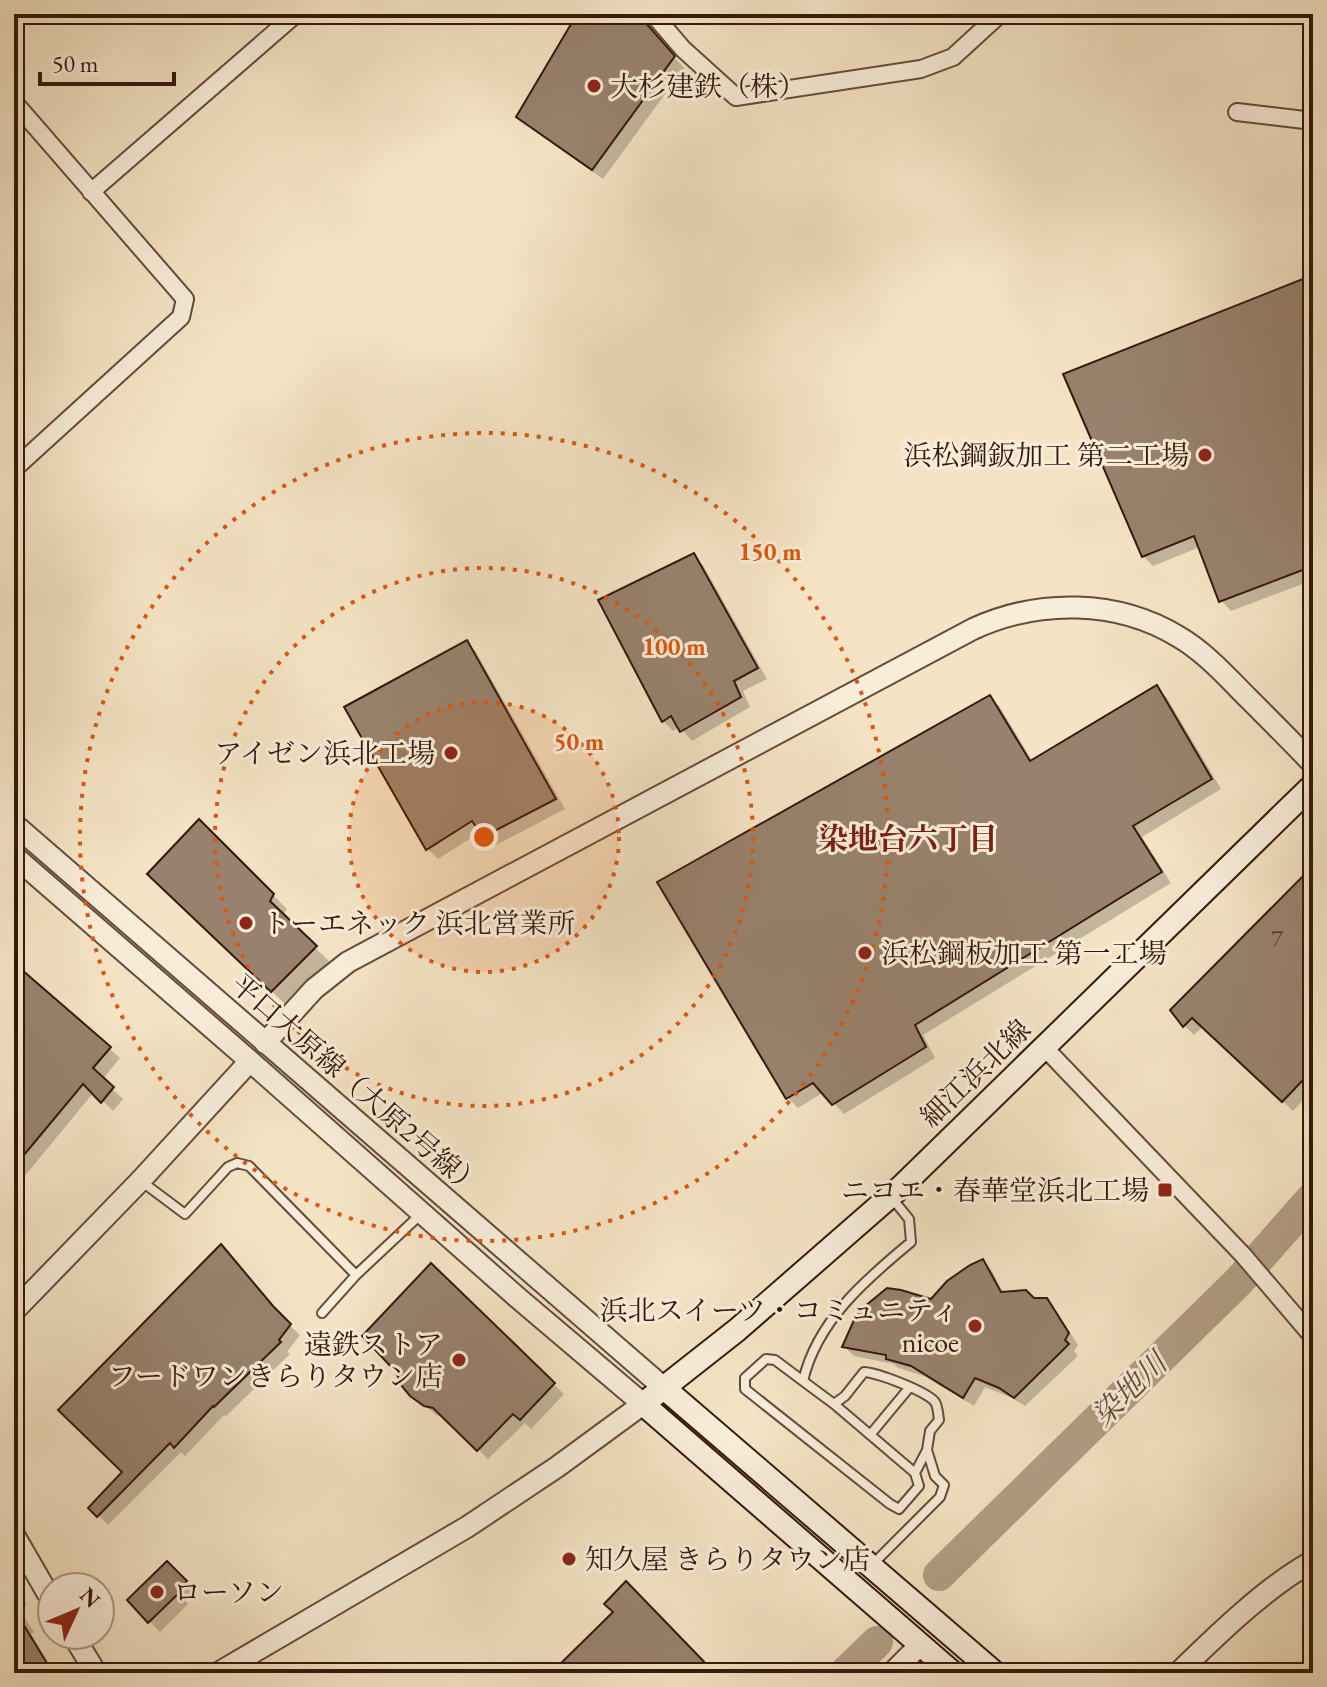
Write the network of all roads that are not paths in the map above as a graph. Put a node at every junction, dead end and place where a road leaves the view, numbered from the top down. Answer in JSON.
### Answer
{"nodes":[{"id":1,"x":296,"y":14,"type":"edge"},
{"id":2,"x":653,"y":14,"type":"edge"},
{"id":3,"x":1000,"y":14,"type":"edge"},
{"id":4,"x":14,"y":102,"type":"edge"},
{"id":5,"x":1237,"y":112,"type":"dead end"},
{"id":6,"x":1313,"y":121,"type":"edge"},
{"id":7,"x":91,"y":192,"type":"junction"},
{"id":8,"x":14,"y":469,"type":"edge"},
{"id":9,"x":1313,"y":764,"type":"edge"},
{"id":10,"x":1313,"y":785,"type":"edge"},
{"id":11,"x":14,"y":824,"type":"edge"},
{"id":12,"x":14,"y":856,"type":"edge"},
{"id":13,"x":265,"y":1043,"type":"junction"},
{"id":14,"x":1044,"y":1047,"type":"junction"},
{"id":15,"x":250,"y":1061,"type":"junction"},
{"id":16,"x":141,"y":1180,"type":"junction"},
{"id":17,"x":891,"y":1196,"type":"junction"},
{"id":18,"x":422,"y":1213,"type":"junction"},
{"id":19,"x":356,"y":1275,"type":"junction"},
{"id":20,"x":14,"y":1311,"type":"edge"},
{"id":21,"x":322,"y":1313,"type":"dead end"},
{"id":22,"x":1313,"y":1337,"type":"edge"},
{"id":23,"x":803,"y":1381,"type":"junction"},
{"id":24,"x":664,"y":1388,"type":"junction"},
{"id":25,"x":909,"y":1388,"type":"junction"},
{"id":26,"x":643,"y":1404,"type":"junction"},
{"id":27,"x":834,"y":1404,"type":"junction"},
{"id":28,"x":870,"y":1435,"type":"junction"},
{"id":29,"x":927,"y":1450,"type":"junction"},
{"id":30,"x":915,"y":1473,"type":"junction"},
{"id":31,"x":14,"y":1535,"type":"edge"},
{"id":32,"x":1313,"y":1561,"type":"edge"},
{"id":33,"x":870,"y":1566,"type":"junction"},
{"id":34,"x":36,"y":1573,"type":"edge"},
{"id":35,"x":913,"y":1638,"type":"junction"},
{"id":36,"x":83,"y":1651,"type":"edge"},
{"id":37,"x":96,"y":1673,"type":"edge"},
{"id":38,"x":218,"y":1673,"type":"edge"},
{"id":39,"x":892,"y":1673,"type":"edge"},
{"id":40,"x":953,"y":1673,"type":"edge"},
{"id":41,"x":995,"y":1673,"type":"edge"},
{"id":42,"x":1178,"y":1673,"type":"edge"}],
"edges":[{"from":1,"to":7,"type":"street"},
{"from":2,"to":3,"type":"street"},
{"from":4,"to":7,"type":"street"},
{"from":5,"to":6,"type":"street"},
{"from":7,"to":8,"type":"street"},
{"from":9,"to":13,"type":"street"},
{"from":10,"to":14,"type":"main road","name":"細江浜北線"},
{"from":11,"to":13,"type":"street","name":"平口大原線（大原2号線）"},
{"from":12,"to":15,"type":"street","name":"平口大原線（大原2号線）"},
{"from":13,"to":24,"type":"street","name":"平口大原線（大原2号線）"},
{"from":14,"to":17,"type":"main road","name":"細江浜北線"},
{"from":14,"to":22,"type":"street"},
{"from":15,"to":16,"type":"street"},
{"from":15,"to":18,"type":"street","name":"平口大原線（大原2号線）"},
{"from":16,"to":19,"type":"lane"},
{"from":16,"to":20,"type":"street"},
{"from":17,"to":23,"type":"lane"},
{"from":17,"to":24,"type":"main road","name":"細江浜北線"},
{"from":18,"to":19,"type":"lane"},
{"from":18,"to":26,"type":"street","name":"平口大原線（大原2号線）"},
{"from":19,"to":21,"type":"lane"},
{"from":23,"to":27,"type":"lane"},
{"from":23,"to":30,"type":"lane"},
{"from":24,"to":26,"type":"main road","name":"細江浜北線"},
{"from":24,"to":33,"type":"main road"},
{"from":25,"to":27,"type":"lane"},
{"from":25,"to":28,"type":"lane"},
{"from":25,"to":29,"type":"lane"},
{"from":26,"to":35,"type":"main road"},
{"from":26,"to":38,"type":"street"},
{"from":27,"to":28,"type":"lane"},
{"from":28,"to":30,"type":"lane"},
{"from":29,"to":30,"type":"lane"},
{"from":29,"to":33,"type":"lane"},
{"from":31,"to":34,"type":"street"},
{"from":32,"to":42,"type":"street"},
{"from":33,"to":41,"type":"main road"},
{"from":35,"to":39,"type":"street"},
{"from":35,"to":40,"type":"main road"},
{"from":36,"to":37,"type":"street"}]}
